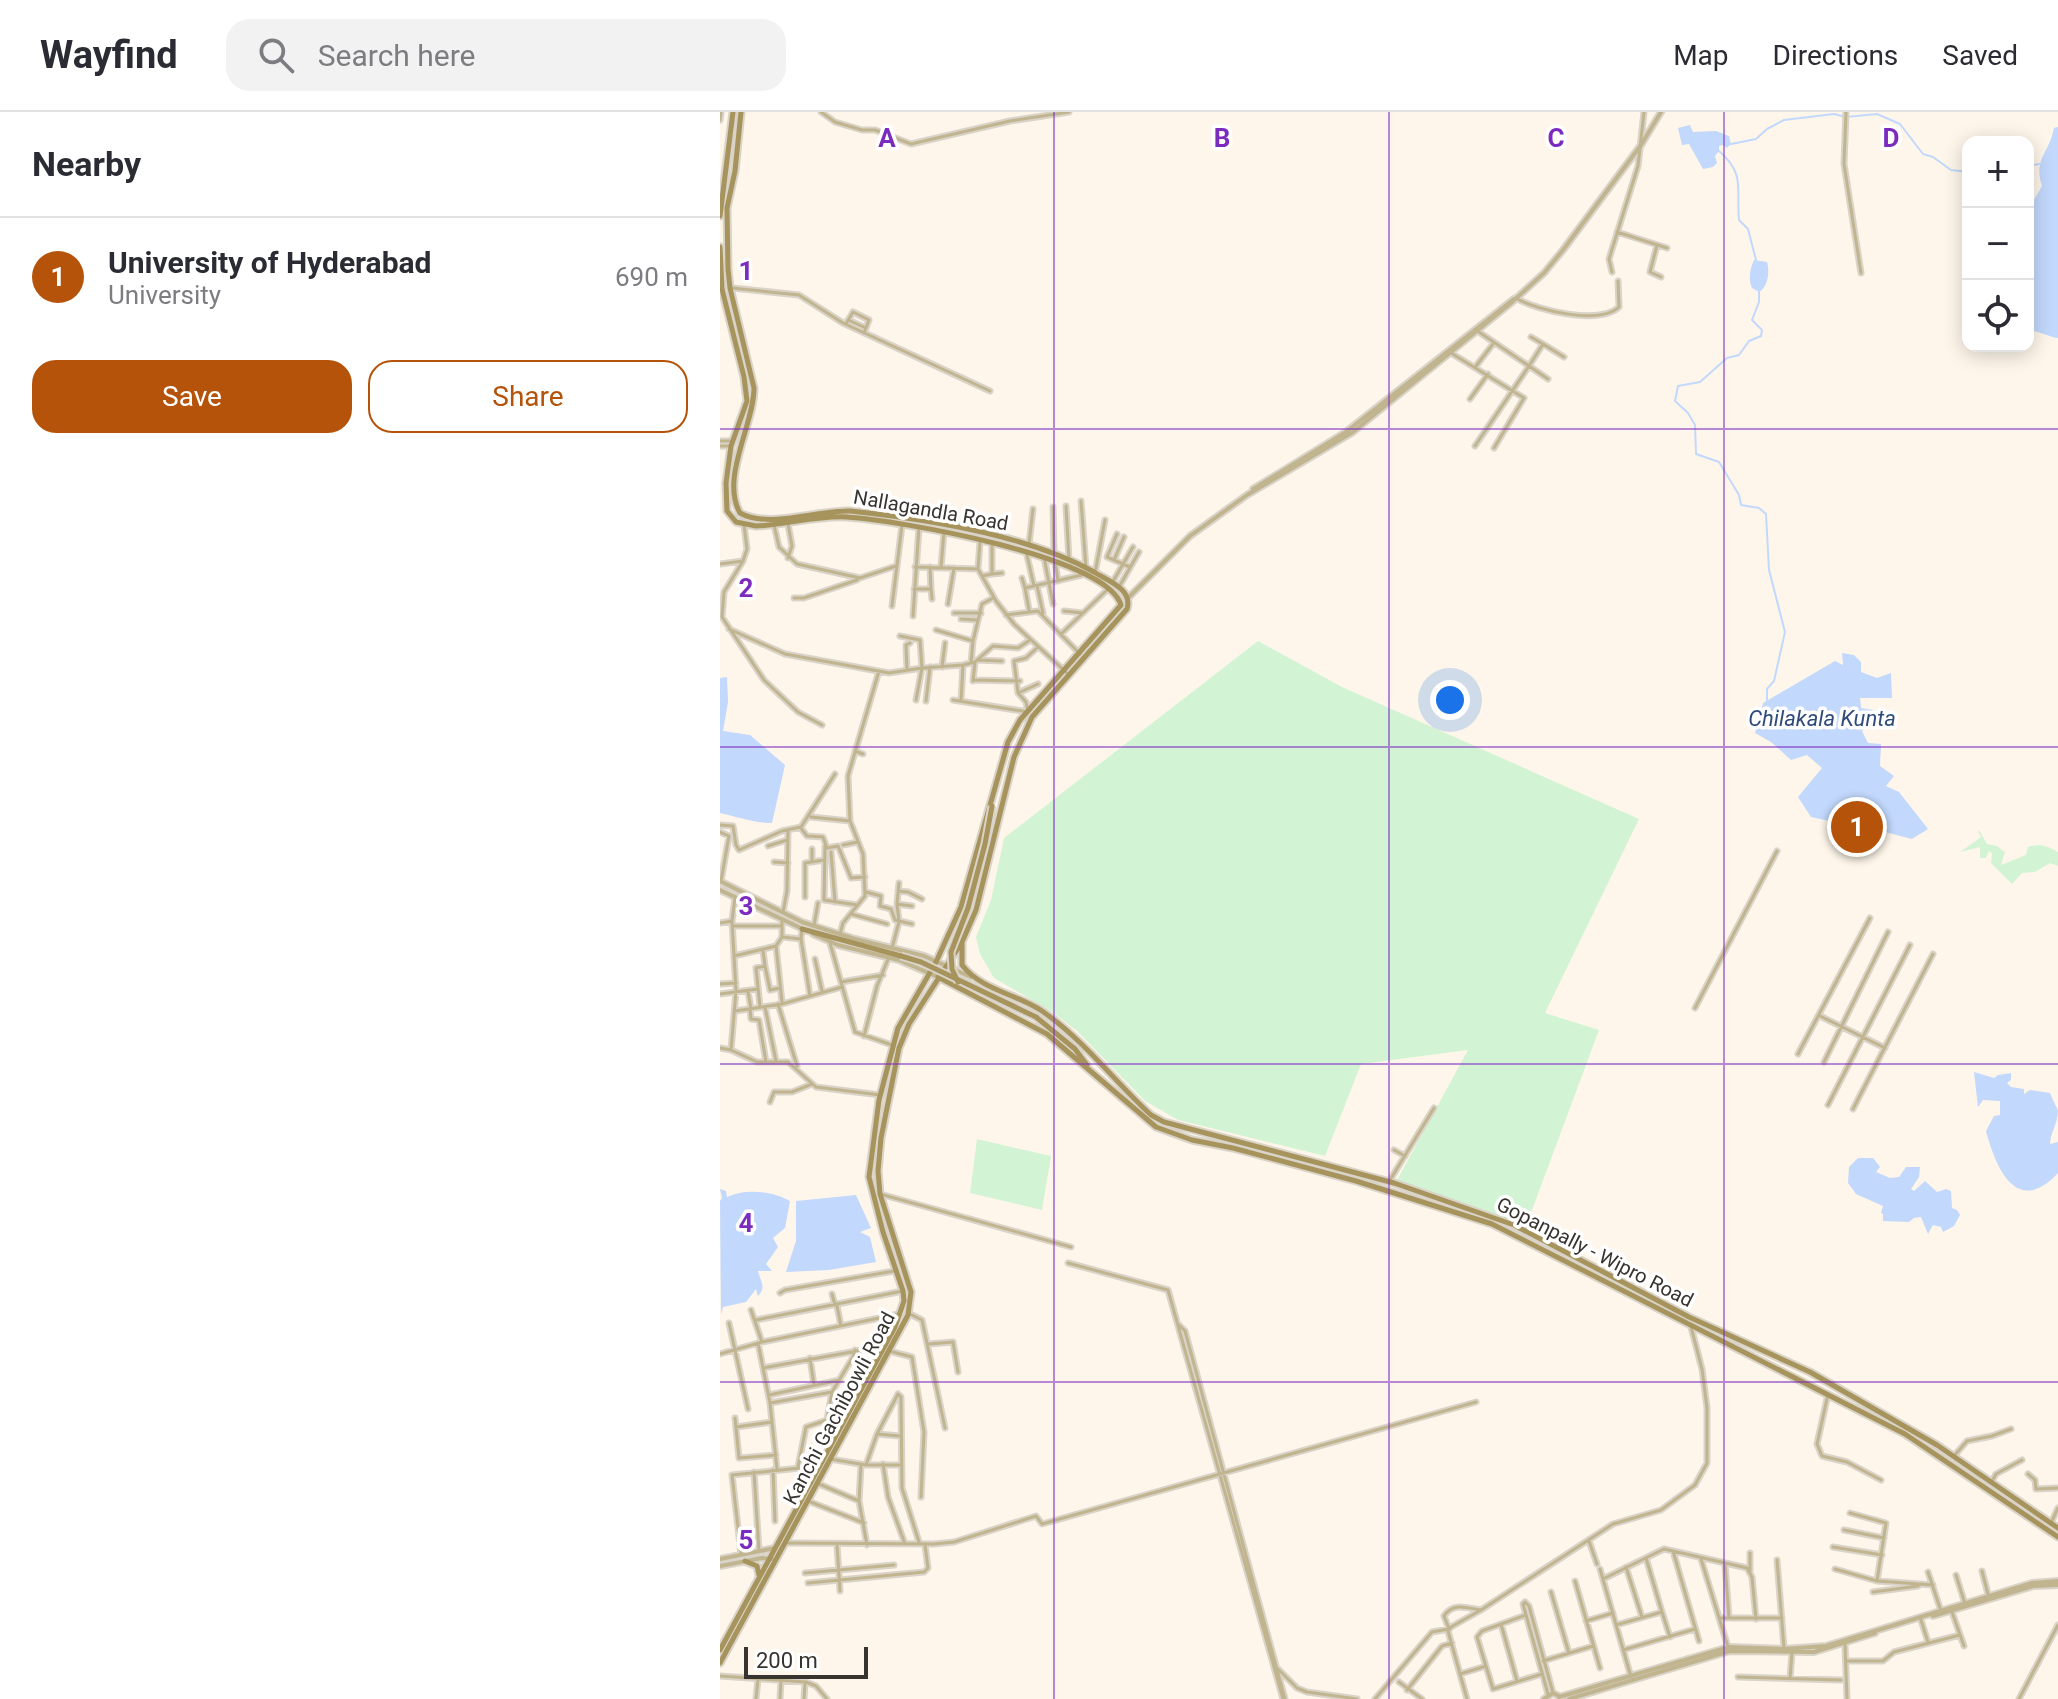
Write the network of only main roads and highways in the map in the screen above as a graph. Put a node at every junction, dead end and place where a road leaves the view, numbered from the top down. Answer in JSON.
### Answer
{"nodes":[{"id":1,"x":733,"y":112,"type":"edge"},
{"id":2,"x":741,"y":112,"type":"edge"},
{"id":3,"x":720,"y":214,"type":"edge"},
{"id":4,"x":720,"y":247,"type":"edge"},
{"id":5,"x":721,"y":289,"type":"edge"},
{"id":6,"x":723,"y":483,"type":"edge"},
{"id":7,"x":724,"y":511,"type":"edge"},
{"id":8,"x":830,"y":514,"type":"junction"},
{"id":9,"x":1086,"y":571,"type":"junction"},
{"id":10,"x":1110,"y":586,"type":"junction"},
{"id":11,"x":1128,"y":598,"type":"joint"},
{"id":12,"x":1121,"y":603,"type":"joint"},
{"id":13,"x":1067,"y":674,"type":"junction"},
{"id":14,"x":992,"y":806,"type":"junction"},
{"id":15,"x":802,"y":929,"type":"road end"},
{"id":16,"x":962,"y":942,"type":"junction"},
{"id":17,"x":938,"y":977,"type":"junction"},
{"id":18,"x":958,"y":982,"type":"junction"},
{"id":19,"x":1090,"y":1069,"type":"junction"},
{"id":20,"x":1223,"y":1138,"type":"junction"},
{"id":21,"x":1220,"y":1146,"type":"junction"},
{"id":22,"x":1504,"y":1222,"type":"junction"},
{"id":23,"x":1500,"y":1229,"type":"junction"},
{"id":24,"x":886,"y":1348,"type":"junction"},
{"id":25,"x":1840,"y":1390,"type":"junction"},
{"id":26,"x":1838,"y":1399,"type":"junction"},
{"id":27,"x":2039,"y":1515,"type":"junction"},
{"id":28,"x":2048,"y":1521,"type":"junction"},
{"id":29,"x":2034,"y":1522,"type":"junction"},
{"id":30,"x":2041,"y":1526,"type":"junction"},
{"id":31,"x":2058,"y":1528,"type":"edge"},
{"id":32,"x":2058,"y":1537,"type":"edge"},
{"id":33,"x":784,"y":1539,"type":"junction"},
{"id":34,"x":745,"y":1561,"type":"road end"},
{"id":35,"x":759,"y":1576,"type":"junction"},
{"id":36,"x":720,"y":1650,"type":"edge"},
{"id":37,"x":720,"y":1663,"type":"edge"}],
"edges":[{"from":1,"to":3,"type":"main road"},
{"from":2,"to":8,"type":"main road","name":"Nallagandla Road"},
{"from":4,"to":5,"type":"main road"},
{"from":5,"to":6,"type":"main road"},
{"from":6,"to":7,"type":"main road"},
{"from":7,"to":8,"type":"main road","name":"Nallagandla Road"},
{"from":8,"to":9,"type":"main road","name":"Nallagandla Road"},
{"from":8,"to":9,"type":"main road","name":"Nallagandla Road"},
{"from":9,"to":10,"type":"main road","name":"Nallagandla Road"},
{"from":9,"to":10,"type":"main road","name":"Nallagandla Road"},
{"from":10,"to":11,"type":"main road","name":"Nallagandla Road"},
{"from":10,"to":12,"type":"main road","name":"Nallagandla Road"},
{"from":11,"to":13,"type":"main road","name":"Kanchi Gachibowli Road"},
{"from":12,"to":13,"type":"main road","name":"Kanchi Gachibowli Road"},
{"from":13,"to":14,"type":"main road","name":"Kanchi Gachibowli Road"},
{"from":13,"to":16,"type":"main road","name":"Kanchi Gachibowli Road"},
{"from":14,"to":18,"type":"main road","bridge":true},
{"from":14,"to":24,"type":"main road","name":"Kanchi Gachibowli Road"},
{"from":15,"to":18,"type":"main road","name":"Gopanpally - Wipro Road","bridge":true},
{"from":16,"to":17,"type":"main road","name":"Kanchi Gachibowli Road"},
{"from":16,"to":20,"type":"main road","name":"Gopanpally - Wipro Road"},
{"from":17,"to":19,"type":"main road","name":"Gopanpally - Wipro Road"},
{"from":17,"to":24,"type":"main road","name":"Kanchi Gachibowli Road"},
{"from":18,"to":19,"type":"main road","name":"Gopanpally - Wipro Road","bridge":true},
{"from":19,"to":21,"type":"main road","name":"Gopanpally - Wipro Road"},
{"from":20,"to":21,"type":"main road"},
{"from":20,"to":22,"type":"main road","name":"Gopanpally - Wipro Road"},
{"from":21,"to":23,"type":"main road","name":"Gopanpally - Wipro Road"},
{"from":22,"to":23,"type":"main road"},
{"from":22,"to":25,"type":"main road","name":"Gopanpally - Wipro Road"},
{"from":23,"to":26,"type":"main road","name":"Gopanpally - Wipro Road"},
{"from":24,"to":33,"type":"main road","name":"Kanchi Gachibowli Road"},
{"from":24,"to":33,"type":"main road","name":"Kanchi Gachibowli Road"},
{"from":25,"to":26,"type":"main road"},
{"from":25,"to":27,"type":"main road","name":"Gopanpally - Wipro Road"},
{"from":26,"to":29,"type":"main road","name":"Gopanpally - Wipro Road"},
{"from":27,"to":28,"type":"main road","name":"Gopanpally - Wipro Road"},
{"from":27,"to":29,"type":"main road"},
{"from":28,"to":30,"type":"main road"},
{"from":28,"to":31,"type":"main road","name":"Gopanpally - Wipro Road"},
{"from":29,"to":30,"type":"main road","name":"Gopanpally - Wipro Road"},
{"from":30,"to":32,"type":"main road","name":"Gopanpally - Wipro Road"},
{"from":33,"to":35,"type":"main road","name":"Kanchi Gachibowli Road"},
{"from":33,"to":37,"type":"main road","name":"Kanchi Gachibowli Road"},
{"from":34,"to":35,"type":"main road"},
{"from":35,"to":36,"type":"main road","name":"Kanchi Gachibowli Road"}]}
